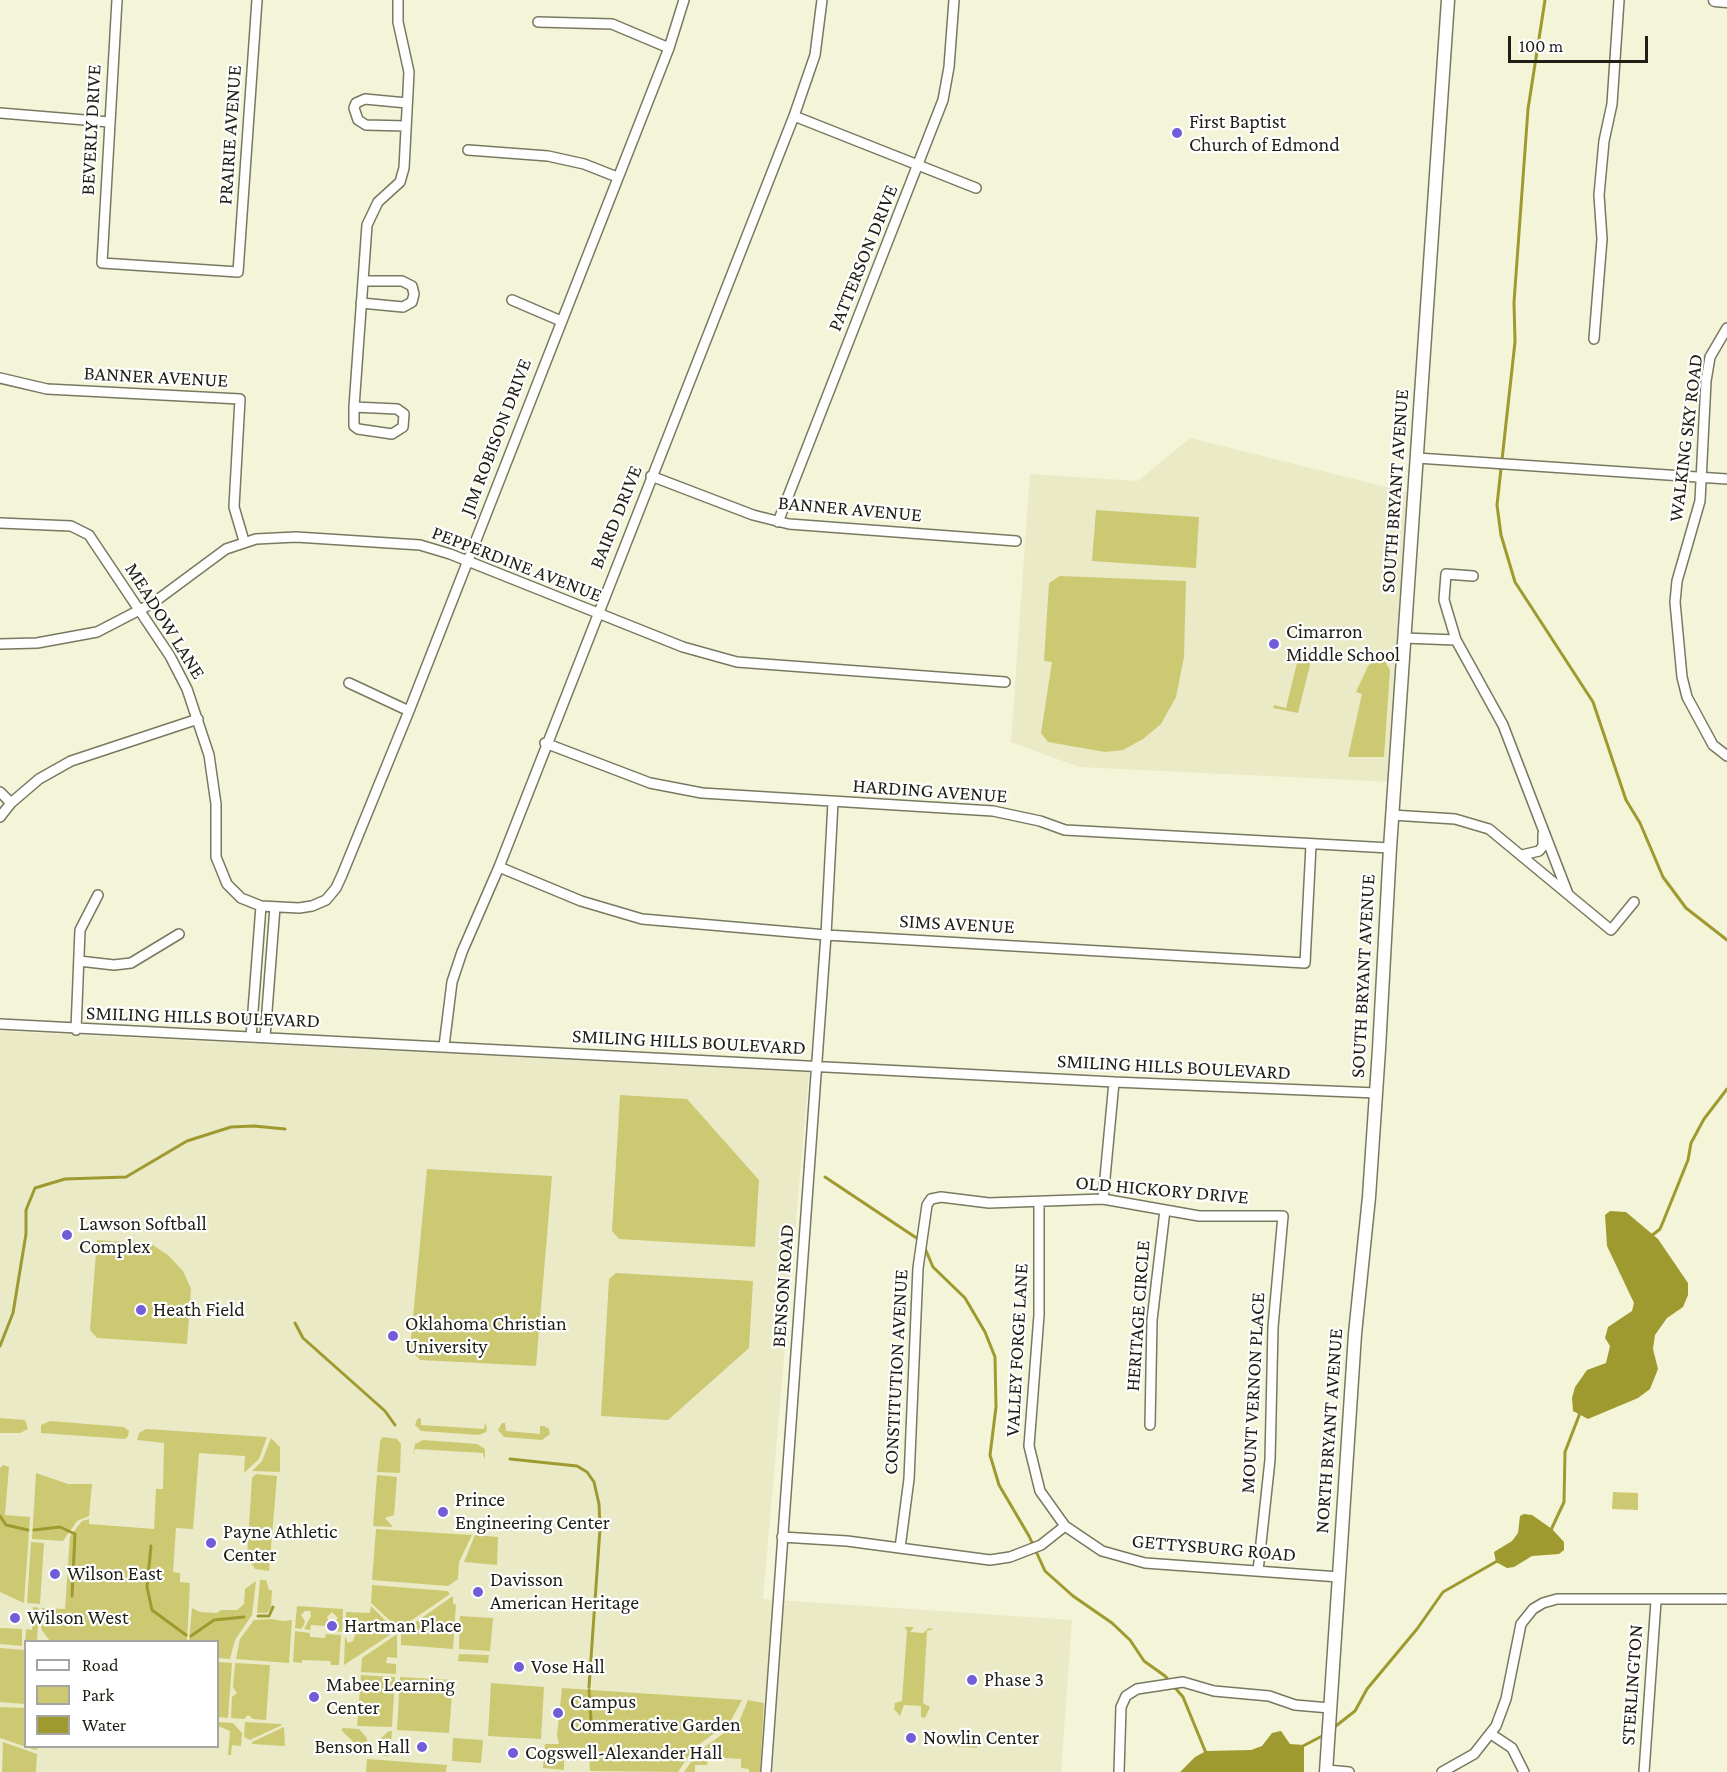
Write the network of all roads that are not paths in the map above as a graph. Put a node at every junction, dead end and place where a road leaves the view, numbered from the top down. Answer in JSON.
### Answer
{"nodes":[{"id":1,"x":117,"y":0,"type":"edge"},
{"id":2,"x":257,"y":0,"type":"edge"},
{"id":3,"x":684,"y":0,"type":"edge"},
{"id":4,"x":822,"y":0,"type":"edge"},
{"id":5,"x":954,"y":0,"type":"edge"},
{"id":6,"x":1448,"y":0,"type":"edge"},
{"id":7,"x":1619,"y":0,"type":"edge"},
{"id":8,"x":1715,"y":0,"type":"edge"},
{"id":9,"x":1727,"y":1,"type":"edge"},
{"id":10,"x":399,"y":2,"type":"edge"},
{"id":11,"x":538,"y":22,"type":"dead end"},
{"id":12,"x":669,"y":48,"type":"junction"},
{"id":13,"x":407,"y":104,"type":"junction"},
{"id":14,"x":0,"y":114,"type":"edge"},
{"id":15,"x":794,"y":116,"type":"junction"},
{"id":16,"x":109,"y":122,"type":"junction"},
{"id":17,"x":406,"y":126,"type":"junction"},
{"id":18,"x":468,"y":150,"type":"dead end"},
{"id":19,"x":919,"y":165,"type":"junction"},
{"id":20,"x":617,"y":177,"type":"junction"},
{"id":21,"x":976,"y":188,"type":"dead end"},
{"id":22,"x":102,"y":263,"type":"joint"},
{"id":23,"x":363,"y":281,"type":"junction"},
{"id":24,"x":512,"y":300,"type":"dead end"},
{"id":25,"x":361,"y":303,"type":"junction"},
{"id":26,"x":561,"y":321,"type":"junction"},
{"id":27,"x":1727,"y":328,"type":"edge"},
{"id":28,"x":1594,"y":339,"type":"dead end"},
{"id":29,"x":0,"y":378,"type":"edge"},
{"id":30,"x":354,"y":407,"type":"junction"},
{"id":31,"x":1417,"y":458,"type":"junction"},
{"id":32,"x":651,"y":476,"type":"junction"},
{"id":33,"x":1701,"y":477,"type":"junction"},
{"id":34,"x":1727,"y":479,"type":"edge"},
{"id":35,"x":0,"y":522,"type":"edge"},
{"id":36,"x":778,"y":522,"type":"junction"},
{"id":37,"x":244,"y":541,"type":"junction"},
{"id":38,"x":1016,"y":541,"type":"dead end"},
{"id":39,"x":466,"y":561,"type":"junction"},
{"id":40,"x":1473,"y":576,"type":"dead end"},
{"id":41,"x":140,"y":611,"type":"junction"},
{"id":42,"x":597,"y":614,"type":"junction"},
{"id":43,"x":1404,"y":638,"type":"junction"},
{"id":44,"x":1456,"y":640,"type":"junction"},
{"id":45,"x":0,"y":644,"type":"edge"},
{"id":46,"x":1005,"y":682,"type":"dead end"},
{"id":47,"x":349,"y":683,"type":"dead end"},
{"id":48,"x":409,"y":711,"type":"junction"},
{"id":49,"x":198,"y":719,"type":"junction"},
{"id":50,"x":545,"y":743,"type":"junction"},
{"id":51,"x":1727,"y":756,"type":"edge"},
{"id":52,"x":0,"y":792,"type":"edge"},
{"id":53,"x":833,"y":802,"type":"junction"},
{"id":54,"x":12,"y":803,"type":"junction"},
{"id":55,"x":1392,"y":815,"type":"junction"},
{"id":56,"x":0,"y":817,"type":"edge"},
{"id":57,"x":1543,"y":830,"type":"junction"},
{"id":58,"x":1311,"y":845,"type":"junction"},
{"id":59,"x":1390,"y":848,"type":"junction"},
{"id":60,"x":1522,"y":855,"type":"junction"},
{"id":61,"x":499,"y":867,"type":"junction"},
{"id":62,"x":1568,"y":894,"type":"junction"},
{"id":63,"x":98,"y":895,"type":"dead end"},
{"id":64,"x":1634,"y":902,"type":"dead end"},
{"id":65,"x":261,"y":906,"type":"junction"},
{"id":66,"x":275,"y":907,"type":"junction"},
{"id":67,"x":179,"y":934,"type":"dead end"},
{"id":68,"x":826,"y":935,"type":"junction"},
{"id":69,"x":79,"y":961,"type":"junction"},
{"id":70,"x":0,"y":1024,"type":"edge"},
{"id":71,"x":76,"y":1030,"type":"junction"},
{"id":72,"x":250,"y":1037,"type":"junction"},
{"id":73,"x":265,"y":1037,"type":"junction"},
{"id":74,"x":444,"y":1046,"type":"junction"},
{"id":75,"x":816,"y":1067,"type":"junction"},
{"id":76,"x":1114,"y":1082,"type":"junction"},
{"id":77,"x":1376,"y":1093,"type":"junction"},
{"id":78,"x":931,"y":1199,"type":"joint"},
{"id":79,"x":1103,"y":1199,"type":"junction"},
{"id":80,"x":1039,"y":1202,"type":"junction"},
{"id":81,"x":1165,"y":1210,"type":"junction"},
{"id":82,"x":1283,"y":1216,"type":"joint"},
{"id":83,"x":1149,"y":1425,"type":"dead end"},
{"id":84,"x":1065,"y":1526,"type":"junction"},
{"id":85,"x":782,"y":1537,"type":"junction"},
{"id":86,"x":900,"y":1548,"type":"junction"},
{"id":87,"x":1258,"y":1571,"type":"junction"},
{"id":88,"x":1339,"y":1577,"type":"junction"},
{"id":89,"x":1727,"y":1599,"type":"edge"},
{"id":90,"x":1656,"y":1601,"type":"junction"},
{"id":91,"x":1330,"y":1708,"type":"junction"},
{"id":92,"x":1491,"y":1734,"type":"junction"},
{"id":93,"x":1327,"y":1771,"type":"edge"},
{"id":94,"x":766,"y":1772,"type":"edge"},
{"id":95,"x":1119,"y":1772,"type":"edge"},
{"id":96,"x":1349,"y":1772,"type":"edge"},
{"id":97,"x":1442,"y":1772,"type":"edge"},
{"id":98,"x":1524,"y":1772,"type":"edge"},
{"id":99,"x":1644,"y":1772,"type":"edge"}],
"edges":[{"from":1,"to":16,"type":"street","name":"BEVERLY DRIVE"},
{"from":2,"to":22,"type":"street","name":"PRAIRIE AVENUE"},
{"from":3,"to":12,"type":"street","name":"JIM ROBISON DRIVE"},
{"from":4,"to":15,"type":"street","name":"BAIRD DRIVE"},
{"from":5,"to":19,"type":"street","name":"PATTERSON DRIVE"},
{"from":6,"to":31,"type":"street","name":"SOUTH BRYANT AVENUE"},
{"from":7,"to":28,"type":"street"},
{"from":8,"to":9,"type":"street"},
{"from":10,"to":13,"type":"street"},
{"from":11,"to":12,"type":"street"},
{"from":12,"to":20,"type":"street","name":"JIM ROBISON DRIVE"},
{"from":13,"to":17,"type":"street"},
{"from":13,"to":17,"type":"street"},
{"from":14,"to":16,"type":"street"},
{"from":15,"to":19,"type":"street"},
{"from":15,"to":32,"type":"street","name":"BAIRD DRIVE"},
{"from":16,"to":22,"type":"street","name":"BEVERLY DRIVE"},
{"from":17,"to":23,"type":"street"},
{"from":18,"to":20,"type":"street"},
{"from":19,"to":21,"type":"street"},
{"from":19,"to":36,"type":"street","name":"PATTERSON DRIVE"},
{"from":20,"to":26,"type":"street","name":"JIM ROBISON DRIVE"},
{"from":23,"to":25,"type":"street"},
{"from":23,"to":25,"type":"street"},
{"from":24,"to":26,"type":"street"},
{"from":25,"to":30,"type":"street"},
{"from":26,"to":39,"type":"street","name":"JIM ROBISON DRIVE"},
{"from":27,"to":33,"type":"street","name":"WALKING SKY ROAD"},
{"from":29,"to":37,"type":"street","name":"BANNER AVENUE"},
{"from":30,"to":30,"type":"street"},
{"from":31,"to":33,"type":"street"},
{"from":31,"to":43,"type":"street","name":"SOUTH BRYANT AVENUE"},
{"from":32,"to":36,"type":"street","name":"BANNER AVENUE"},
{"from":32,"to":42,"type":"street","name":"BAIRD DRIVE"},
{"from":33,"to":34,"type":"street"},
{"from":33,"to":51,"type":"street","name":"WALKING SKY ROAD"},
{"from":35,"to":41,"type":"street","name":"MEADOW LANE"},
{"from":36,"to":38,"type":"street","name":"BANNER AVENUE"},
{"from":37,"to":39,"type":"street","name":"PEPPERDINE AVENUE"},
{"from":37,"to":41,"type":"street","name":"PEPPERDINE AVENUE"},
{"from":39,"to":42,"type":"street","name":"PEPPERDINE AVENUE"},
{"from":39,"to":48,"type":"street","name":"JIM ROBISON DRIVE"},
{"from":40,"to":44,"type":"street"},
{"from":41,"to":45,"type":"street","name":"PEPPERDINE AVENUE"},
{"from":41,"to":49,"type":"street","name":"MEADOW LANE"},
{"from":42,"to":46,"type":"street","name":"PEPPERDINE AVENUE"},
{"from":42,"to":50,"type":"street","name":"BAIRD DRIVE"},
{"from":43,"to":44,"type":"street"},
{"from":43,"to":55,"type":"street","name":"SOUTH BRYANT AVENUE"},
{"from":44,"to":57,"type":"street"},
{"from":47,"to":48,"type":"street"},
{"from":48,"to":66,"type":"street","name":"JIM ROBISON DRIVE"},
{"from":49,"to":54,"type":"street"},
{"from":49,"to":65,"type":"street","name":"MEADOW LANE"},
{"from":50,"to":53,"type":"street","name":"HARDING AVENUE"},
{"from":50,"to":61,"type":"street","name":"BAIRD DRIVE"},
{"from":52,"to":54,"type":"street"},
{"from":53,"to":58,"type":"street","name":"HARDING AVENUE"},
{"from":53,"to":68,"type":"street","name":"BENSON ROAD"},
{"from":54,"to":56,"type":"street"},
{"from":55,"to":59,"type":"street","name":"SOUTH BRYANT AVENUE"},
{"from":55,"to":60,"type":"street"},
{"from":57,"to":60,"type":"street"},
{"from":57,"to":62,"type":"street"},
{"from":58,"to":59,"type":"street","name":"HARDING AVENUE"},
{"from":58,"to":68,"type":"street","name":"SIMS AVENUE"},
{"from":59,"to":77,"type":"street","name":"SOUTH BRYANT AVENUE"},
{"from":60,"to":62,"type":"street"},
{"from":61,"to":68,"type":"street","name":"SIMS AVENUE"},
{"from":61,"to":74,"type":"street","name":"BAIRD DRIVE"},
{"from":62,"to":64,"type":"street"},
{"from":63,"to":69,"type":"street"},
{"from":65,"to":66,"type":"street","name":"JIM ROBISON DRIVE"},
{"from":65,"to":72,"type":"street"},
{"from":66,"to":73,"type":"street"},
{"from":67,"to":69,"type":"street"},
{"from":68,"to":75,"type":"street","name":"BENSON ROAD"},
{"from":69,"to":71,"type":"street"},
{"from":70,"to":71,"type":"street","name":"SMILING HILLS BOULEVARD"},
{"from":71,"to":72,"type":"street","name":"SMILING HILLS BOULEVARD"},
{"from":72,"to":73,"type":"street","name":"SMILING HILLS BOULEVARD"},
{"from":73,"to":74,"type":"street","name":"SMILING HILLS BOULEVARD"},
{"from":74,"to":75,"type":"street","name":"SMILING HILLS BOULEVARD"},
{"from":75,"to":76,"type":"street","name":"SMILING HILLS BOULEVARD"},
{"from":75,"to":85,"type":"street","name":"BENSON ROAD"},
{"from":76,"to":77,"type":"street","name":"SMILING HILLS BOULEVARD"},
{"from":76,"to":79,"type":"street"},
{"from":77,"to":88,"type":"street","name":"NORTH BRYANT AVENUE"},
{"from":78,"to":80,"type":"street","name":"OLD HICKORY DRIVE"},
{"from":78,"to":86,"type":"street","name":"CONSTITUTION AVENUE"},
{"from":79,"to":80,"type":"street","name":"OLD HICKORY DRIVE"},
{"from":79,"to":81,"type":"street","name":"OLD HICKORY DRIVE"},
{"from":80,"to":84,"type":"street","name":"VALLEY FORGE LANE"},
{"from":81,"to":82,"type":"street","name":"OLD HICKORY DRIVE"},
{"from":81,"to":83,"type":"street","name":"HERITAGE CIRCLE"},
{"from":82,"to":87,"type":"street","name":"MOUNT VERNON PLACE"},
{"from":84,"to":86,"type":"street"},
{"from":84,"to":87,"type":"street","name":"GETTYSBURG ROAD"},
{"from":85,"to":86,"type":"street"},
{"from":85,"to":94,"type":"street","name":"BENSON ROAD"},
{"from":87,"to":88,"type":"street","name":"GETTYSBURG ROAD"},
{"from":88,"to":91,"type":"street","name":"NORTH BRYANT AVENUE"},
{"from":89,"to":90,"type":"street"},
{"from":90,"to":92,"type":"street"},
{"from":90,"to":99,"type":"street","name":"STERLINGTON"},
{"from":91,"to":93,"type":"street","name":"NORTH BRYANT AVENUE"},
{"from":91,"to":95,"type":"street"},
{"from":92,"to":97,"type":"street"},
{"from":92,"to":98,"type":"street"},
{"from":93,"to":96,"type":"street"}]}
